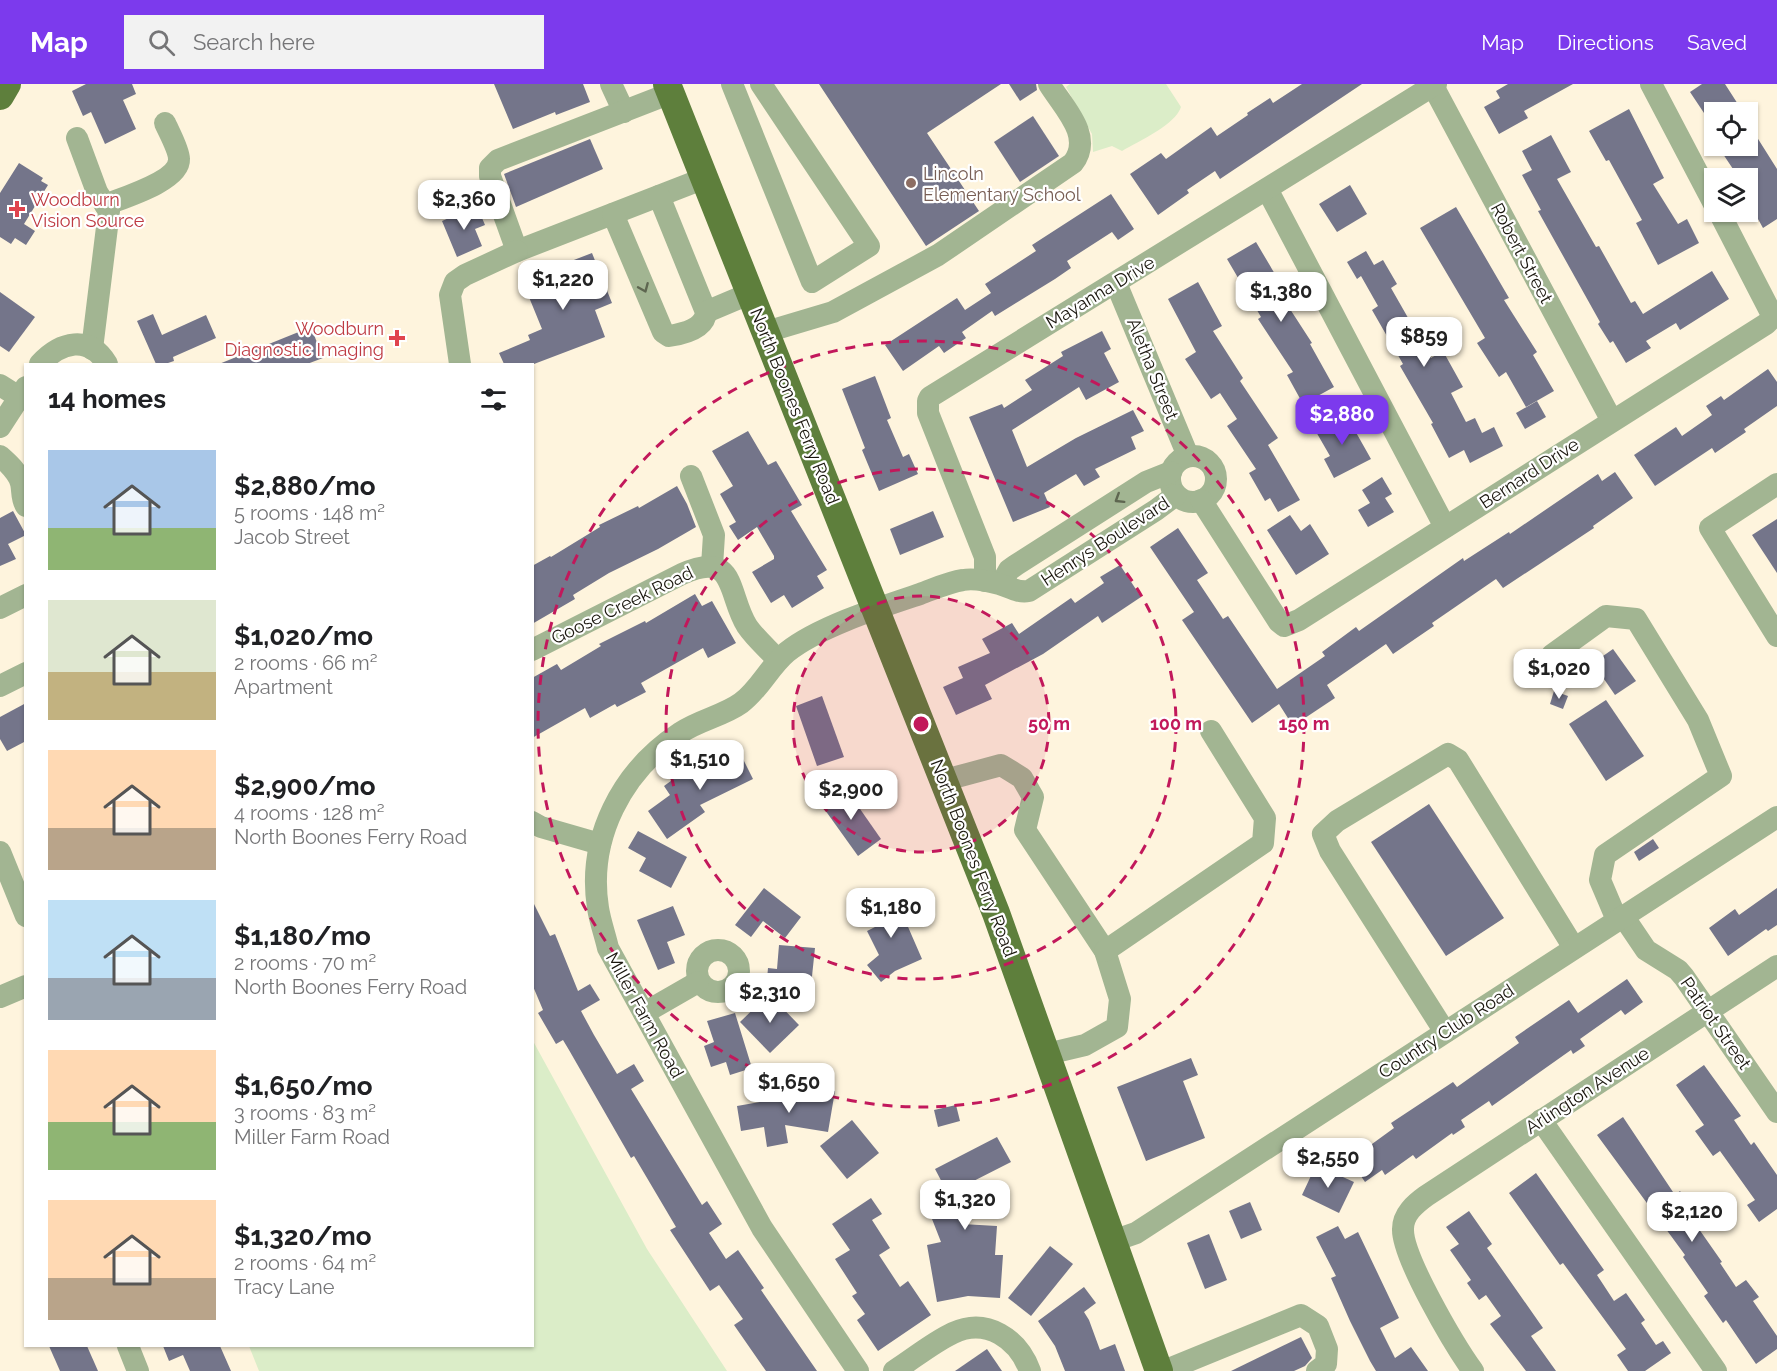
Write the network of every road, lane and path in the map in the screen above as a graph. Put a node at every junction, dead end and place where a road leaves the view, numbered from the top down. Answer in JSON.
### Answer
{"nodes":[{"id":1,"x":8,"y":84,"type":"edge"},
{"id":2,"x":611,"y":84,"type":"edge"},
{"id":3,"x":732,"y":84,"type":"edge"},
{"id":4,"x":761,"y":84,"type":"edge"},
{"id":5,"x":1049,"y":84,"type":"edge"},
{"id":6,"x":1651,"y":84,"type":"edge"},
{"id":7,"x":1434,"y":85,"type":"edge"},
{"id":8,"x":669,"y":89,"type":"edge"},
{"id":9,"x":0,"y":96,"type":"edge"},
{"id":10,"x":776,"y":106,"type":"junction"},
{"id":11,"x":624,"y":112,"type":"junction"},
{"id":12,"x":746,"y":118,"type":"junction"},
{"id":13,"x":165,"y":123,"type":"dead end"},
{"id":14,"x":77,"y":138,"type":"dead end"},
{"id":15,"x":705,"y":178,"type":"junction"},
{"id":16,"x":1704,"y":185,"type":"edge"},
{"id":17,"x":1267,"y":189,"type":"junction"},
{"id":18,"x":659,"y":196,"type":"junction"},
{"id":19,"x":105,"y":205,"type":"junction"},
{"id":20,"x":613,"y":214,"type":"junction"},
{"id":21,"x":1724,"y":222,"type":"edge"},
{"id":22,"x":517,"y":251,"type":"junction"},
{"id":23,"x":1116,"y":283,"type":"junction"},
{"id":24,"x":751,"y":293,"type":"junction"},
{"id":25,"x":706,"y":312,"type":"junction"},
{"id":26,"x":766,"y":332,"type":"junction"},
{"id":27,"x":99,"y":357,"type":"edge"},
{"id":28,"x":41,"y":363,"type":"edge"},
{"id":29,"x":460,"y":363,"type":"edge"},
{"id":30,"x":0,"y":385,"type":"edge"},
{"id":31,"x":22,"y":392,"type":"edge"},
{"id":32,"x":1612,"y":421,"type":"junction"},
{"id":33,"x":0,"y":427,"type":"edge"},
{"id":34,"x":0,"y":456,"type":"edge"},
{"id":35,"x":1188,"y":456,"type":"junction"},
{"id":36,"x":1170,"y":472,"type":"junction"},
{"id":37,"x":691,"y":476,"type":"dead end"},
{"id":38,"x":23,"y":477,"type":"edge"},
{"id":39,"x":1777,"y":484,"type":"edge"},
{"id":40,"x":1176,"y":495,"type":"junction"},
{"id":41,"x":1201,"y":500,"type":"junction"},
{"id":42,"x":24,"y":504,"type":"edge"},
{"id":43,"x":1445,"y":526,"type":"junction"},
{"id":44,"x":712,"y":566,"type":"junction"},
{"id":45,"x":993,"y":582,"type":"junction"},
{"id":46,"x":24,"y":596,"type":"edge"},
{"id":47,"x":0,"y":608,"type":"edge"},
{"id":48,"x":877,"y":610,"type":"junction"},
{"id":49,"x":1777,"y":636,"type":"edge"},
{"id":50,"x":534,"y":649,"type":"edge"},
{"id":51,"x":1552,"y":655,"type":"dead end"},
{"id":52,"x":778,"y":660,"type":"junction"},
{"id":53,"x":24,"y":674,"type":"edge"},
{"id":54,"x":0,"y":686,"type":"edge"},
{"id":55,"x":1211,"y":731,"type":"dead end"},
{"id":56,"x":945,"y":780,"type":"junction"},
{"id":57,"x":1777,"y":817,"type":"edge"},
{"id":58,"x":534,"y":823,"type":"edge"},
{"id":59,"x":600,"y":844,"type":"junction"},
{"id":60,"x":0,"y":852,"type":"edge"},
{"id":61,"x":24,"y":911,"type":"edge"},
{"id":62,"x":1620,"y":918,"type":"junction"},
{"id":63,"x":1574,"y":948,"type":"junction"},
{"id":64,"x":1105,"y":951,"type":"junction"},
{"id":65,"x":1777,"y":966,"type":"edge"},
{"id":66,"x":699,"y":982,"type":"dead end"},
{"id":67,"x":24,"y":987,"type":"edge"},
{"id":68,"x":0,"y":997,"type":"edge"},
{"id":69,"x":1708,"y":1011,"type":"junction"},
{"id":70,"x":644,"y":1013,"type":"junction"},
{"id":71,"x":1445,"y":1032,"type":"junction"},
{"id":72,"x":1047,"y":1054,"type":"junction"},
{"id":73,"x":1777,"y":1112,"type":"edge"},
{"id":74,"x":1541,"y":1120,"type":"junction"},
{"id":75,"x":1113,"y":1240,"type":"junction"},
{"id":76,"x":128,"y":1347,"type":"edge"},
{"id":77,"x":138,"y":1371,"type":"edge"},
{"id":78,"x":858,"y":1371,"type":"edge"},
{"id":79,"x":894,"y":1371,"type":"edge"},
{"id":80,"x":1030,"y":1371,"type":"edge"},
{"id":81,"x":1159,"y":1371,"type":"edge"},
{"id":82,"x":1164,"y":1371,"type":"edge"},
{"id":83,"x":1317,"y":1371,"type":"edge"},
{"id":84,"x":1473,"y":1371,"type":"edge"},
{"id":85,"x":1716,"y":1371,"type":"edge"}],
"edges":[{"from":1,"to":9,"type":"main road"},
{"from":2,"to":11,"type":"street"},
{"from":3,"to":12,"type":"street"},
{"from":4,"to":10,"type":"street"},
{"from":5,"to":26,"type":"street"},
{"from":6,"to":16,"type":"street"},
{"from":7,"to":17,"type":"street","name":"Mayanna Drive"},
{"from":7,"to":32,"type":"street","name":"Robert Street"},
{"from":8,"to":11,"type":"street"},
{"from":8,"to":15,"type":"main road","name":"North Boones Ferry Road"},
{"from":10,"to":12,"type":"street"},
{"from":10,"to":12,"type":"street"},
{"from":11,"to":22,"type":"street"},
{"from":13,"to":19,"type":"street"},
{"from":14,"to":19,"type":"street"},
{"from":15,"to":18,"type":"street"},
{"from":15,"to":24,"type":"main road","name":"North Boones Ferry Road"},
{"from":17,"to":23,"type":"street","name":"Mayanna Drive"},
{"from":17,"to":43,"type":"street"},
{"from":18,"to":20,"type":"street"},
{"from":18,"to":25,"type":"street"},
{"from":19,"to":27,"type":"street"},
{"from":20,"to":22,"type":"street"},
{"from":20,"to":25,"type":"street","one_way":true},
{"from":21,"to":32,"type":"street","name":"Bernard Drive"},
{"from":22,"to":29,"type":"street"},
{"from":23,"to":35,"type":"street","name":"Aletha Street"},
{"from":23,"to":45,"type":"street","name":"Mayanna Drive"},
{"from":24,"to":25,"type":"street"},
{"from":24,"to":26,"type":"main road","name":"North Boones Ferry Road"},
{"from":26,"to":48,"type":"main road","name":"North Boones Ferry Road"},
{"from":27,"to":28,"type":"street"},
{"from":30,"to":31,"type":"street"},
{"from":31,"to":33,"type":"street"},
{"from":32,"to":43,"type":"street","name":"Bernard Drive"},
{"from":34,"to":38,"type":"street"},
{"from":35,"to":36,"type":"street"},
{"from":35,"to":41,"type":"street"},
{"from":36,"to":40,"type":"street"},
{"from":36,"to":45,"type":"street","name":"Henrys Boulevard","one_way":true},
{"from":37,"to":44,"type":"street","name":"Goose Creek Road"},
{"from":38,"to":42,"type":"street"},
{"from":39,"to":49,"type":"street"},
{"from":40,"to":41,"type":"street"},
{"from":40,"to":45,"type":"street","name":"Henrys Boulevard"},
{"from":41,"to":43,"type":"street","name":"Bernard Drive"},
{"from":44,"to":50,"type":"street","name":"Goose Creek Road"},
{"from":44,"to":52,"type":"street","name":"Goose Creek Road"},
{"from":45,"to":48,"type":"street","name":"Henrys Boulevard"},
{"from":46,"to":47,"type":"street"},
{"from":48,"to":52,"type":"street","name":"Miller Farm Road"},
{"from":48,"to":56,"type":"main road","name":"North Boones Ferry Road"},
{"from":51,"to":62,"type":"street","name":"Patriot Street"},
{"from":52,"to":59,"type":"street","name":"Miller Farm Road"},
{"from":53,"to":54,"type":"street"},
{"from":55,"to":64,"type":"street"},
{"from":56,"to":64,"type":"street"},
{"from":56,"to":72,"type":"main road","name":"North Boones Ferry Road"},
{"from":57,"to":62,"type":"street","name":"Country Club Road"},
{"from":58,"to":59,"type":"street"},
{"from":59,"to":70,"type":"street","name":"Miller Farm Road"},
{"from":60,"to":61,"type":"street"},
{"from":62,"to":63,"type":"street","name":"Country Club Road"},
{"from":62,"to":69,"type":"street","name":"Patriot Street"},
{"from":63,"to":71,"type":"street","name":"Country Club Road"},
{"from":63,"to":71,"type":"street"},
{"from":64,"to":72,"type":"street"},
{"from":65,"to":69,"type":"street","name":"Arlington Avenue"},
{"from":66,"to":70,"type":"street"},
{"from":67,"to":68,"type":"street"},
{"from":69,"to":73,"type":"street","name":"Patriot Street"},
{"from":69,"to":74,"type":"street","name":"Arlington Avenue"},
{"from":70,"to":78,"type":"street","name":"Miller Farm Road"},
{"from":71,"to":75,"type":"street","name":"Country Club Road"},
{"from":72,"to":75,"type":"main road","name":"North Boones Ferry Road"},
{"from":74,"to":84,"type":"street","name":"Arlington Avenue"},
{"from":74,"to":85,"type":"street"},
{"from":75,"to":81,"type":"main road","name":"North Boones Ferry Road"},
{"from":76,"to":77,"type":"street"},
{"from":79,"to":80,"type":"street"},
{"from":82,"to":83,"type":"street"}]}
